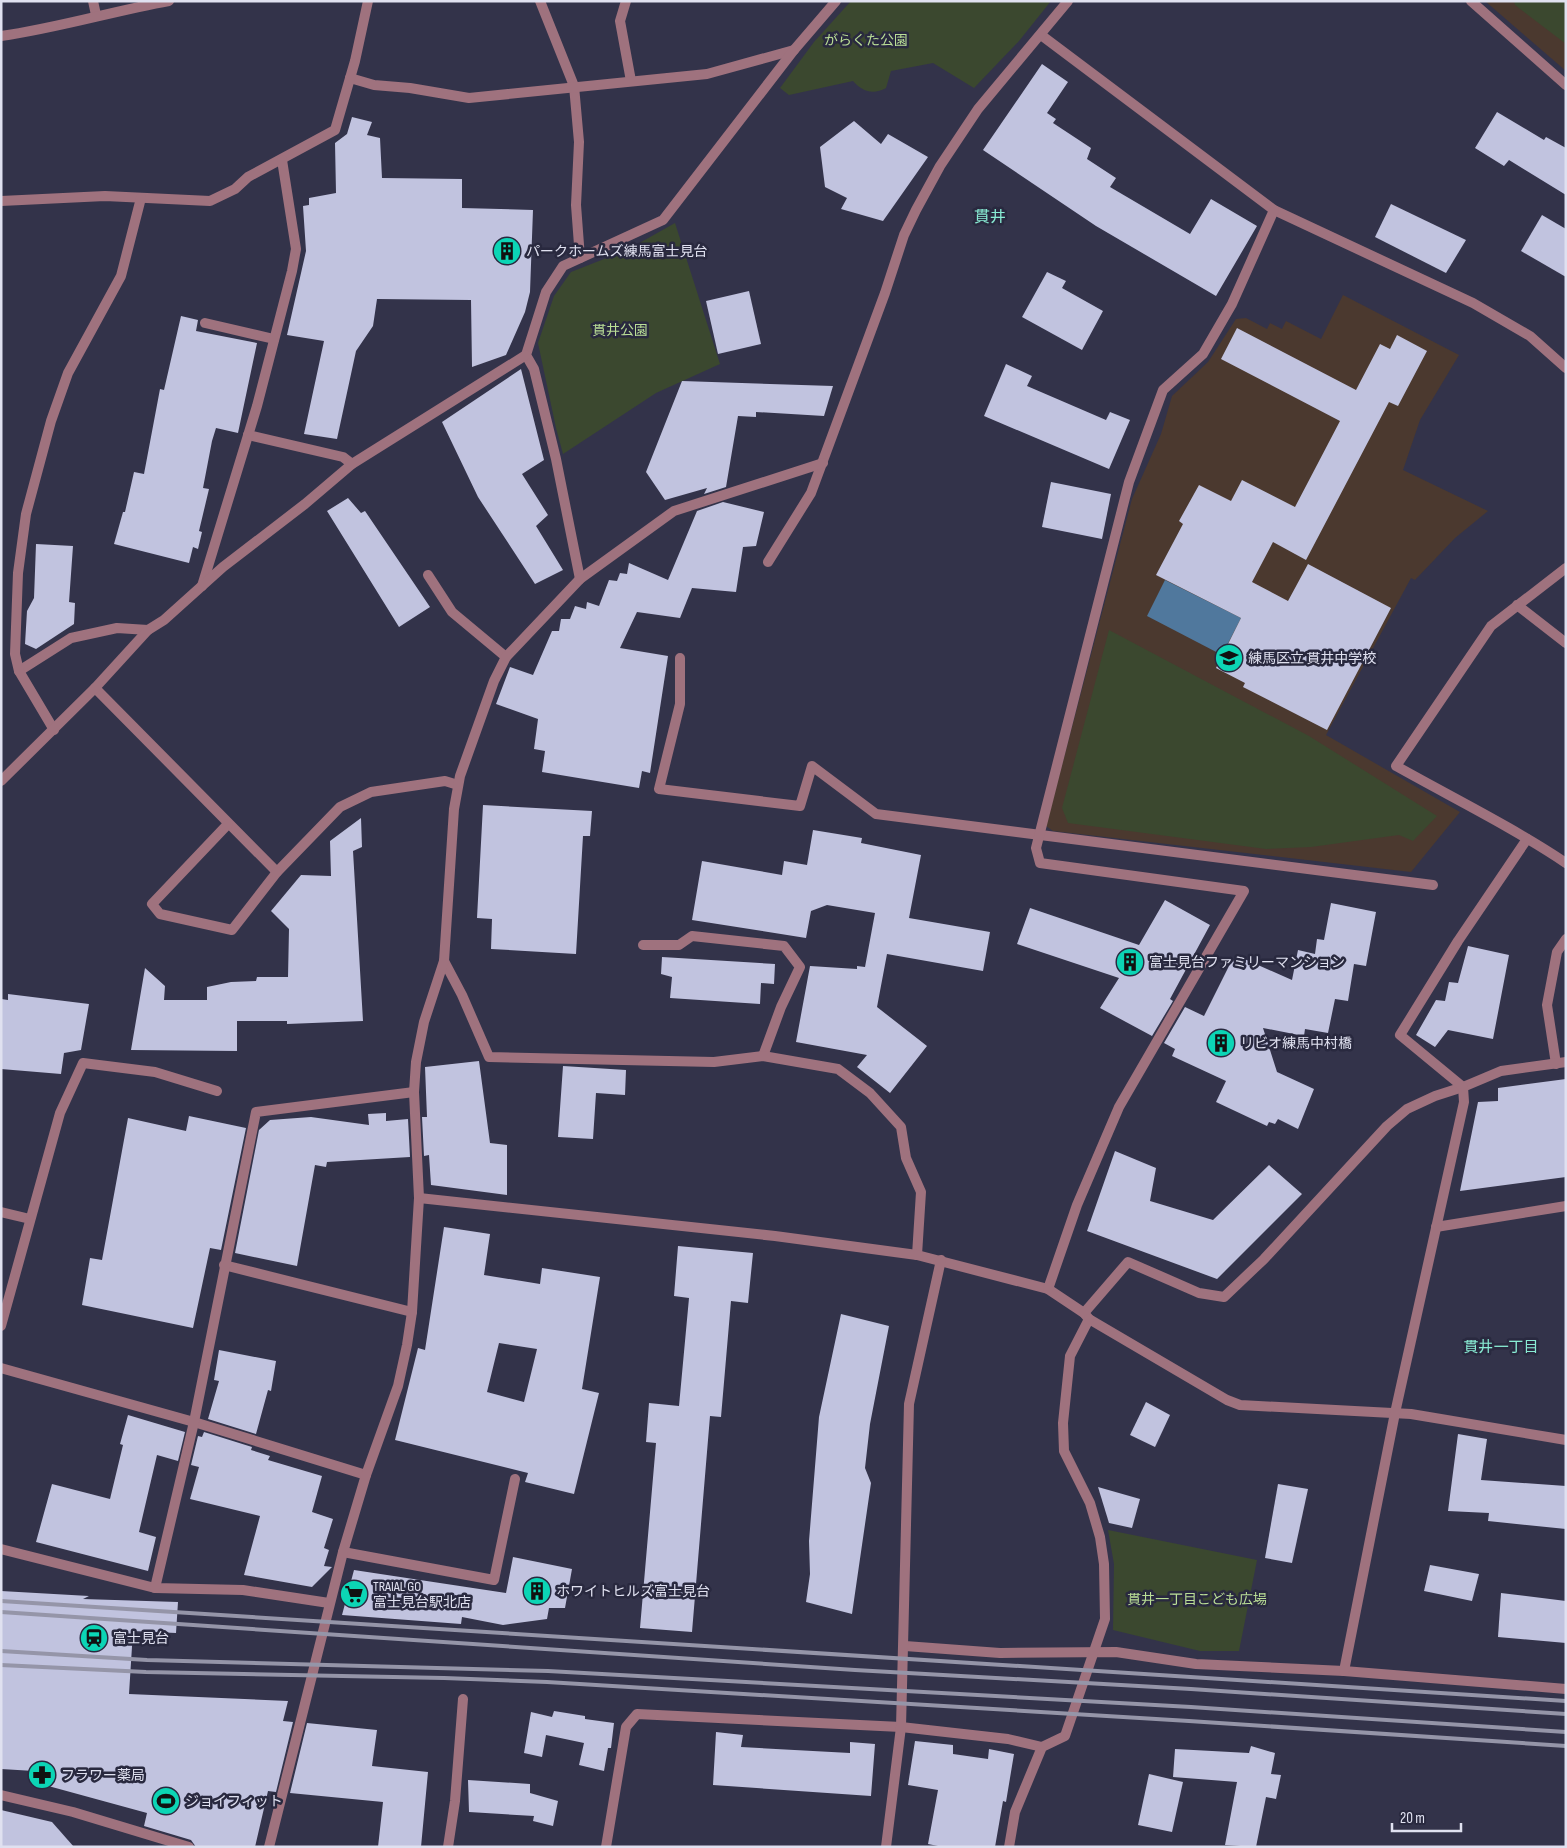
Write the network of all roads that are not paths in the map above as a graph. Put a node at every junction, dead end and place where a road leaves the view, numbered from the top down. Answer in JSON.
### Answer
{"nodes":[{"id":1,"x":93,"y":1,"type":"edge"},
{"id":2,"x":169,"y":1,"type":"edge"},
{"id":3,"x":368,"y":1,"type":"edge"},
{"id":4,"x":540,"y":1,"type":"edge"},
{"id":5,"x":626,"y":1,"type":"edge"},
{"id":6,"x":836,"y":1,"type":"edge"},
{"id":7,"x":1068,"y":1,"type":"edge"},
{"id":8,"x":1471,"y":1,"type":"edge"},
{"id":9,"x":96,"y":15,"type":"junction"},
{"id":10,"x":1041,"y":35,"type":"junction"},
{"id":11,"x":1,"y":36,"type":"edge"},
{"id":12,"x":794,"y":50,"type":"junction"},
{"id":13,"x":350,"y":78,"type":"junction"},
{"id":14,"x":631,"y":81,"type":"junction"},
{"id":15,"x":1566,"y":85,"type":"edge"},
{"id":16,"x":574,"y":86,"type":"junction"},
{"id":17,"x":282,"y":160,"type":"junction"},
{"id":18,"x":141,"y":198,"type":"junction"},
{"id":19,"x":1,"y":201,"type":"edge"},
{"id":20,"x":1274,"y":210,"type":"junction"},
{"id":21,"x":580,"y":258,"type":"junction"},
{"id":22,"x":206,"y":323,"type":"dead end"},
{"id":23,"x":274,"y":339,"type":"junction"},
{"id":24,"x":526,"y":355,"type":"junction"},
{"id":25,"x":1566,"y":368,"type":"edge"},
{"id":26,"x":248,"y":435,"type":"junction"},
{"id":27,"x":823,"y":463,"type":"junction"},
{"id":28,"x":352,"y":464,"type":"junction"},
{"id":29,"x":768,"y":562,"type":"dead end"},
{"id":30,"x":1566,"y":568,"type":"edge"},
{"id":31,"x":428,"y":575,"type":"dead end"},
{"id":32,"x":580,"y":579,"type":"junction"},
{"id":33,"x":201,"y":586,"type":"junction"},
{"id":34,"x":1517,"y":605,"type":"junction"},
{"id":35,"x":148,"y":630,"type":"junction"},
{"id":36,"x":1566,"y":643,"type":"edge"},
{"id":37,"x":506,"y":656,"type":"junction"},
{"id":38,"x":680,"y":658,"type":"dead end"},
{"id":39,"x":19,"y":671,"type":"junction"},
{"id":40,"x":95,"y":688,"type":"junction"},
{"id":41,"x":54,"y":730,"type":"junction"},
{"id":42,"x":1,"y":781,"type":"edge"},
{"id":43,"x":458,"y":785,"type":"junction"},
{"id":44,"x":228,"y":824,"type":"junction"},
{"id":45,"x":1037,"y":837,"type":"junction"},
{"id":46,"x":1527,"y":839,"type":"junction"},
{"id":47,"x":1566,"y":863,"type":"edge"},
{"id":48,"x":276,"y":872,"type":"junction"},
{"id":49,"x":1433,"y":885,"type":"dead end"},
{"id":50,"x":1566,"y":939,"type":"edge"},
{"id":51,"x":643,"y":944,"type":"dead end"},
{"id":52,"x":444,"y":961,"type":"junction"},
{"id":53,"x":763,"y":1056,"type":"junction"},
{"id":54,"x":1561,"y":1063,"type":"edge"},
{"id":55,"x":1463,"y":1087,"type":"junction"},
{"id":56,"x":217,"y":1091,"type":"dead end"},
{"id":57,"x":414,"y":1092,"type":"junction"},
{"id":58,"x":419,"y":1198,"type":"junction"},
{"id":59,"x":1566,"y":1206,"type":"edge"},
{"id":60,"x":1,"y":1212,"type":"edge"},
{"id":61,"x":30,"y":1219,"type":"junction"},
{"id":62,"x":1436,"y":1227,"type":"junction"},
{"id":63,"x":917,"y":1255,"type":"junction"},
{"id":64,"x":941,"y":1260,"type":"junction"},
{"id":65,"x":224,"y":1265,"type":"junction"},
{"id":66,"x":1048,"y":1289,"type":"junction"},
{"id":67,"x":412,"y":1312,"type":"junction"},
{"id":68,"x":1086,"y":1316,"type":"junction"},
{"id":69,"x":1,"y":1326,"type":"edge"},
{"id":70,"x":1,"y":1368,"type":"edge"},
{"id":71,"x":1395,"y":1413,"type":"junction"},
{"id":72,"x":194,"y":1422,"type":"junction"},
{"id":73,"x":1566,"y":1440,"type":"edge"},
{"id":74,"x":366,"y":1475,"type":"junction"},
{"id":75,"x":515,"y":1479,"type":"dead end"},
{"id":76,"x":1,"y":1549,"type":"edge"},
{"id":77,"x":343,"y":1552,"type":"junction"},
{"id":78,"x":155,"y":1588,"type":"junction"},
{"id":79,"x":329,"y":1603,"type":"junction"},
{"id":80,"x":905,"y":1646,"type":"junction"},
{"id":81,"x":1096,"y":1652,"type":"junction"},
{"id":82,"x":1344,"y":1671,"type":"junction"},
{"id":83,"x":1566,"y":1688,"type":"edge"},
{"id":84,"x":463,"y":1699,"type":"dead end"},
{"id":85,"x":901,"y":1727,"type":"junction"},
{"id":86,"x":1042,"y":1747,"type":"junction"},
{"id":87,"x":1,"y":1795,"type":"edge"},
{"id":88,"x":189,"y":1847,"type":"edge"},
{"id":89,"x":268,"y":1847,"type":"edge"},
{"id":90,"x":448,"y":1847,"type":"edge"},
{"id":91,"x":606,"y":1847,"type":"edge"},
{"id":92,"x":886,"y":1847,"type":"edge"},
{"id":93,"x":1009,"y":1847,"type":"edge"}],
"edges":[{"from":1,"to":9,"type":"street"},
{"from":2,"to":9,"type":"street"},
{"from":3,"to":13,"type":"street"},
{"from":4,"to":16,"type":"street"},
{"from":5,"to":14,"type":"street"},
{"from":6,"to":12,"type":"street"},
{"from":7,"to":10,"type":"street"},
{"from":8,"to":15,"type":"street"},
{"from":9,"to":11,"type":"street"},
{"from":10,"to":20,"type":"street"},
{"from":10,"to":27,"type":"street"},
{"from":12,"to":14,"type":"street"},
{"from":12,"to":21,"type":"street"},
{"from":13,"to":16,"type":"street"},
{"from":13,"to":17,"type":"street"},
{"from":14,"to":16,"type":"street"},
{"from":16,"to":21,"type":"street"},
{"from":17,"to":18,"type":"street"},
{"from":17,"to":23,"type":"street"},
{"from":18,"to":19,"type":"street"},
{"from":18,"to":39,"type":"street"},
{"from":20,"to":25,"type":"street"},
{"from":20,"to":45,"type":"street"},
{"from":21,"to":24,"type":"street"},
{"from":22,"to":23,"type":"street"},
{"from":23,"to":26,"type":"street"},
{"from":24,"to":28,"type":"street"},
{"from":24,"to":32,"type":"street"},
{"from":26,"to":28,"type":"street"},
{"from":26,"to":33,"type":"street"},
{"from":27,"to":29,"type":"street"},
{"from":27,"to":32,"type":"street"},
{"from":28,"to":33,"type":"street"},
{"from":30,"to":34,"type":"street"},
{"from":31,"to":37,"type":"street"},
{"from":32,"to":37,"type":"street"},
{"from":33,"to":35,"type":"street"},
{"from":34,"to":36,"type":"street"},
{"from":34,"to":46,"type":"street"},
{"from":35,"to":39,"type":"street"},
{"from":35,"to":40,"type":"street"},
{"from":37,"to":43,"type":"street"},
{"from":38,"to":45,"type":"street"},
{"from":39,"to":41,"type":"street"},
{"from":40,"to":41,"type":"street"},
{"from":40,"to":44,"type":"street"},
{"from":41,"to":42,"type":"street"},
{"from":43,"to":48,"type":"street"},
{"from":43,"to":52,"type":"street"},
{"from":44,"to":48,"type":"street"},
{"from":44,"to":48,"type":"street"},
{"from":45,"to":49,"type":"street"},
{"from":45,"to":66,"type":"street"},
{"from":46,"to":47,"type":"street"},
{"from":46,"to":55,"type":"street"},
{"from":50,"to":54,"type":"street"},
{"from":51,"to":53,"type":"street"},
{"from":52,"to":53,"type":"street"},
{"from":52,"to":57,"type":"street"},
{"from":53,"to":63,"type":"street"},
{"from":54,"to":55,"type":"street"},
{"from":55,"to":62,"type":"street"},
{"from":55,"to":68,"type":"street"},
{"from":56,"to":61,"type":"street"},
{"from":57,"to":58,"type":"street"},
{"from":57,"to":65,"type":"street"},
{"from":58,"to":63,"type":"street"},
{"from":58,"to":67,"type":"street"},
{"from":59,"to":62,"type":"street"},
{"from":60,"to":61,"type":"street"},
{"from":61,"to":69,"type":"street"},
{"from":62,"to":71,"type":"street"},
{"from":63,"to":64,"type":"street"},
{"from":64,"to":66,"type":"street"},
{"from":64,"to":80,"type":"street"},
{"from":65,"to":67,"type":"street"},
{"from":65,"to":72,"type":"street"},
{"from":66,"to":68,"type":"street"},
{"from":67,"to":74,"type":"street"},
{"from":68,"to":71,"type":"street"},
{"from":68,"to":81,"type":"street"},
{"from":70,"to":72,"type":"street"},
{"from":71,"to":73,"type":"street"},
{"from":71,"to":82,"type":"street"},
{"from":72,"to":74,"type":"street"},
{"from":72,"to":78,"type":"street"},
{"from":74,"to":77,"type":"street"},
{"from":75,"to":77,"type":"street"},
{"from":76,"to":78,"type":"street"},
{"from":77,"to":79,"type":"street"},
{"from":78,"to":79,"type":"street"},
{"from":79,"to":89,"type":"street"},
{"from":80,"to":81,"type":"street"},
{"from":80,"to":85,"type":"street"},
{"from":81,"to":82,"type":"street"},
{"from":81,"to":86,"type":"street"},
{"from":82,"to":83,"type":"street"},
{"from":84,"to":90,"type":"street"},
{"from":85,"to":86,"type":"street"},
{"from":85,"to":91,"type":"street"},
{"from":85,"to":92,"type":"street"},
{"from":86,"to":93,"type":"street"},
{"from":87,"to":88,"type":"street"}]}
